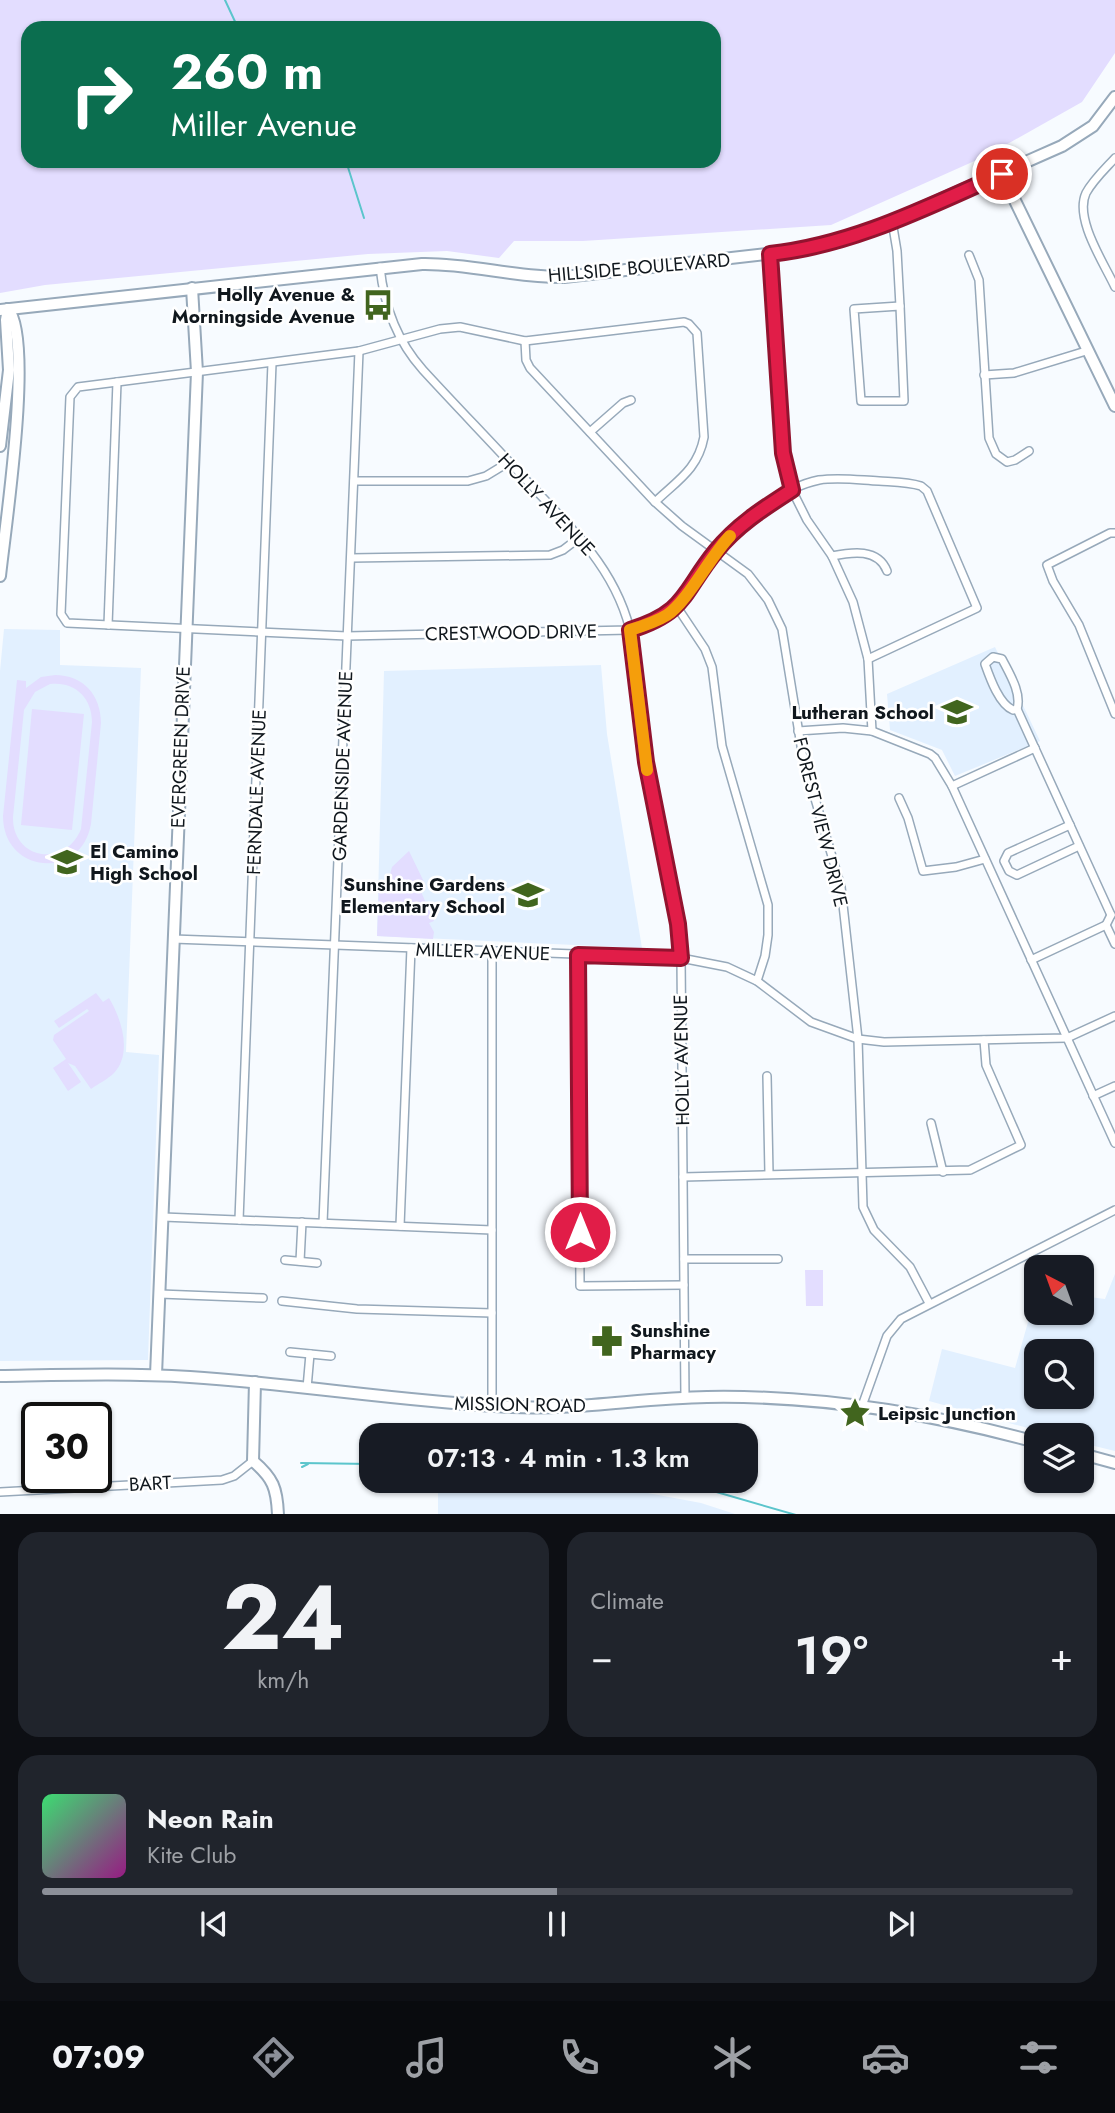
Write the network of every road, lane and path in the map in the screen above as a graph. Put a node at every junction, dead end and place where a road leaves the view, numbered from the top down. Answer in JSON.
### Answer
{"nodes":[{"id":1,"x":1114,"y":105,"type":"edge"},
{"id":2,"x":1115,"y":158,"type":"edge"},
{"id":3,"x":1002,"y":174,"type":"junction"},
{"id":4,"x":892,"y":221,"type":"junction"},
{"id":5,"x":770,"y":254,"type":"junction"},
{"id":6,"x":969,"y":256,"type":"dead end"},
{"id":7,"x":380,"y":267,"type":"junction"},
{"id":8,"x":1113,"y":275,"type":"edge"},
{"id":9,"x":1115,"y":287,"type":"edge"},
{"id":10,"x":192,"y":288,"type":"junction"},
{"id":11,"x":900,"y":306,"type":"junction"},
{"id":12,"x":4,"y":310,"type":"edge"},
{"id":13,"x":400,"y":340,"type":"junction"},
{"id":14,"x":525,"y":341,"type":"junction"},
{"id":15,"x":359,"y":351,"type":"junction"},
{"id":16,"x":1086,"y":351,"type":"junction"},
{"id":17,"x":272,"y":363,"type":"junction"},
{"id":18,"x":197,"y":372,"type":"junction"},
{"id":19,"x":984,"y":375,"type":"junction"},
{"id":20,"x":117,"y":382,"type":"junction"},
{"id":21,"x":631,"y":400,"type":"dead end"},
{"id":22,"x":1115,"y":406,"type":"edge"},
{"id":23,"x":590,"y":432,"type":"junction"},
{"id":24,"x":0,"y":446,"type":"edge"},
{"id":25,"x":1029,"y":451,"type":"dead end"},
{"id":26,"x":509,"y":462,"type":"junction"},
{"id":27,"x":354,"y":481,"type":"junction"},
{"id":28,"x":792,"y":490,"type":"junction"},
{"id":29,"x":654,"y":502,"type":"junction"},
{"id":30,"x":1115,"y":533,"type":"edge"},
{"id":31,"x":580,"y":537,"type":"junction"},
{"id":32,"x":716,"y":551,"type":"junction"},
{"id":33,"x":832,"y":556,"type":"junction"},
{"id":34,"x":351,"y":558,"type":"junction"},
{"id":35,"x":887,"y":571,"type":"dead end"},
{"id":36,"x":0,"y":576,"type":"edge"},
{"id":37,"x":677,"y":607,"type":"junction"},
{"id":38,"x":108,"y":625,"type":"junction"},
{"id":39,"x":185,"y":629,"type":"junction"},
{"id":40,"x":630,"y":630,"type":"junction"},
{"id":41,"x":262,"y":632,"type":"junction"},
{"id":42,"x":347,"y":636,"type":"junction"},
{"id":43,"x":868,"y":659,"type":"junction"},
{"id":44,"x":1017,"y":709,"type":"junction"},
{"id":45,"x":1115,"y":714,"type":"edge"},
{"id":46,"x":872,"y":731,"type":"junction"},
{"id":47,"x":798,"y":732,"type":"junction"},
{"id":48,"x":1035,"y":748,"type":"junction"},
{"id":49,"x":952,"y":786,"type":"junction"},
{"id":50,"x":899,"y":798,"type":"dead end"},
{"id":51,"x":1070,"y":825,"type":"junction"},
{"id":52,"x":1079,"y":846,"type":"junction"},
{"id":53,"x":985,"y":859,"type":"junction"},
{"id":54,"x":1113,"y":915,"type":"edge"},
{"id":55,"x":1105,"y":925,"type":"junction"},
{"id":56,"x":173,"y":939,"type":"junction"},
{"id":57,"x":251,"y":942,"type":"junction"},
{"id":58,"x":335,"y":944,"type":"junction"},
{"id":59,"x":1115,"y":944,"type":"edge"},
{"id":60,"x":411,"y":948,"type":"junction"},
{"id":61,"x":492,"y":952,"type":"junction"},
{"id":62,"x":578,"y":955,"type":"junction"},
{"id":63,"x":681,"y":958,"type":"junction"},
{"id":64,"x":1031,"y":960,"type":"junction"},
{"id":65,"x":757,"y":981,"type":"junction"},
{"id":66,"x":1115,"y":1016,"type":"edge"},
{"id":67,"x":1067,"y":1038,"type":"junction"},
{"id":68,"x":858,"y":1039,"type":"junction"},
{"id":69,"x":984,"y":1040,"type":"junction"},
{"id":70,"x":767,"y":1076,"type":"dead end"},
{"id":71,"x":1115,"y":1086,"type":"edge"},
{"id":72,"x":1093,"y":1096,"type":"junction"},
{"id":73,"x":931,"y":1124,"type":"dead end"},
{"id":74,"x":1115,"y":1143,"type":"edge"},
{"id":75,"x":943,"y":1172,"type":"junction"},
{"id":76,"x":769,"y":1174,"type":"junction"},
{"id":77,"x":863,"y":1174,"type":"junction"},
{"id":78,"x":683,"y":1177,"type":"junction"},
{"id":79,"x":1115,"y":1210,"type":"edge"},
{"id":80,"x":163,"y":1217,"type":"junction"},
{"id":81,"x":239,"y":1220,"type":"junction"},
{"id":82,"x":302,"y":1223,"type":"junction"},
{"id":83,"x":323,"y":1223,"type":"junction"},
{"id":84,"x":400,"y":1226,"type":"junction"},
{"id":85,"x":492,"y":1230,"type":"junction"},
{"id":86,"x":684,"y":1259,"type":"junction"},
{"id":87,"x":778,"y":1259,"type":"dead end"},
{"id":88,"x":285,"y":1260,"type":"dead end"},
{"id":89,"x":300,"y":1261,"type":"junction"},
{"id":90,"x":317,"y":1263,"type":"dead end"},
{"id":91,"x":684,"y":1285,"type":"junction"},
{"id":92,"x":160,"y":1294,"type":"junction"},
{"id":93,"x":263,"y":1298,"type":"dead end"},
{"id":94,"x":282,"y":1301,"type":"dead end"},
{"id":95,"x":929,"y":1303,"type":"junction"},
{"id":96,"x":492,"y":1312,"type":"junction"},
{"id":97,"x":290,"y":1352,"type":"dead end"},
{"id":98,"x":310,"y":1354,"type":"junction"},
{"id":99,"x":331,"y":1356,"type":"dead end"},
{"id":100,"x":156,"y":1375,"type":"junction"},
{"id":101,"x":0,"y":1376,"type":"edge"},
{"id":102,"x":255,"y":1382,"type":"junction"},
{"id":103,"x":307,"y":1388,"type":"junction"},
{"id":104,"x":685,"y":1398,"type":"junction"},
{"id":105,"x":492,"y":1406,"type":"junction"},
{"id":106,"x":862,"y":1406,"type":"junction"},
{"id":107,"x":1024,"y":1439,"type":"edge"},
{"id":108,"x":1094,"y":1457,"type":"edge"},
{"id":109,"x":253,"y":1461,"type":"junction"},
{"id":110,"x":1115,"y":1463,"type":"edge"},
{"id":111,"x":0,"y":1492,"type":"edge"},
{"id":112,"x":278,"y":1514,"type":"edge"}],
"edges":[{"from":1,"to":3,"type":"main road","name":"HILLSIDE BOULEVARD"},
{"from":2,"to":8,"type":"street"},
{"from":3,"to":4,"type":"main road","name":"HILLSIDE BOULEVARD"},
{"from":3,"to":16,"type":"main road"},
{"from":4,"to":5,"type":"main road","name":"HILLSIDE BOULEVARD"},
{"from":4,"to":11,"type":"street"},
{"from":5,"to":7,"type":"main road","name":"HILLSIDE BOULEVARD"},
{"from":5,"to":28,"type":"street"},
{"from":6,"to":19,"type":"street"},
{"from":7,"to":10,"type":"main road","name":"HILLSIDE BOULEVARD"},
{"from":7,"to":13,"type":"street","name":"HOLLY AVENUE"},
{"from":8,"to":9,"type":"street"},
{"from":10,"to":12,"type":"main road","name":"HILLSIDE BOULEVARD"},
{"from":10,"to":18,"type":"main road","name":"EVERGREEN DRIVE"},
{"from":11,"to":11,"type":"street"},
{"from":12,"to":24,"type":"main road"},
{"from":12,"to":36,"type":"main road"},
{"from":13,"to":14,"type":"street"},
{"from":13,"to":15,"type":"street"},
{"from":13,"to":26,"type":"street","name":"HOLLY AVENUE"},
{"from":14,"to":23,"type":"street","name":"FOREST VIEW DRIVE"},
{"from":14,"to":29,"type":"street"},
{"from":15,"to":17,"type":"street"},
{"from":15,"to":27,"type":"street","name":"GARDENSIDE AVENUE"},
{"from":16,"to":19,"type":"street"},
{"from":16,"to":22,"type":"main road"},
{"from":17,"to":18,"type":"street"},
{"from":17,"to":41,"type":"street","name":"FERNDALE AVENUE"},
{"from":18,"to":20,"type":"street"},
{"from":18,"to":39,"type":"main road","name":"EVERGREEN DRIVE"},
{"from":19,"to":25,"type":"street"},
{"from":20,"to":38,"type":"street"},
{"from":20,"to":38,"type":"street","name":"CRESTWOOD DRIVE"},
{"from":21,"to":23,"type":"street"},
{"from":23,"to":29,"type":"street","name":"FOREST VIEW DRIVE"},
{"from":26,"to":27,"type":"street"},
{"from":26,"to":31,"type":"street","name":"HOLLY AVENUE"},
{"from":27,"to":34,"type":"street","name":"GARDENSIDE AVENUE"},
{"from":28,"to":32,"type":"street","name":"CRESTWOOD DRIVE"},
{"from":28,"to":33,"type":"street"},
{"from":28,"to":43,"type":"street","name":"CRESTWOOD DRIVE"},
{"from":29,"to":32,"type":"street","name":"FOREST VIEW DRIVE"},
{"from":30,"to":45,"type":"street"},
{"from":31,"to":34,"type":"street"},
{"from":31,"to":40,"type":"street","name":"HOLLY AVENUE"},
{"from":32,"to":37,"type":"street","name":"CRESTWOOD DRIVE"},
{"from":32,"to":47,"type":"street","name":"FOREST VIEW DRIVE"},
{"from":33,"to":35,"type":"street"},
{"from":33,"to":43,"type":"street"},
{"from":34,"to":42,"type":"street","name":"GARDENSIDE AVENUE"},
{"from":37,"to":40,"type":"street","name":"CRESTWOOD DRIVE"},
{"from":37,"to":65,"type":"street"},
{"from":38,"to":39,"type":"street","name":"CRESTWOOD DRIVE"},
{"from":39,"to":41,"type":"street","name":"CRESTWOOD DRIVE"},
{"from":39,"to":56,"type":"main road","name":"EVERGREEN DRIVE"},
{"from":40,"to":42,"type":"street","name":"CRESTWOOD DRIVE"},
{"from":40,"to":63,"type":"street","name":"HOLLY AVENUE"},
{"from":41,"to":42,"type":"street","name":"CRESTWOOD DRIVE"},
{"from":41,"to":57,"type":"street","name":"FERNDALE AVENUE"},
{"from":42,"to":58,"type":"street","name":"GARDENSIDE AVENUE"},
{"from":43,"to":46,"type":"street"},
{"from":44,"to":44,"type":"street"},
{"from":44,"to":48,"type":"street"},
{"from":46,"to":47,"type":"street"},
{"from":46,"to":49,"type":"street"},
{"from":47,"to":68,"type":"street","name":"FOREST VIEW DRIVE"},
{"from":48,"to":49,"type":"street"},
{"from":48,"to":51,"type":"street"},
{"from":49,"to":53,"type":"street"},
{"from":50,"to":53,"type":"street"},
{"from":51,"to":52,"type":"street"},
{"from":51,"to":52,"type":"street"},
{"from":52,"to":54,"type":"street"},
{"from":53,"to":64,"type":"street"},
{"from":54,"to":55,"type":"street"},
{"from":55,"to":59,"type":"street"},
{"from":55,"to":64,"type":"street"},
{"from":56,"to":57,"type":"street","name":"MILLER AVENUE"},
{"from":56,"to":80,"type":"main road","name":"EVERGREEN DRIVE"},
{"from":57,"to":58,"type":"street","name":"MILLER AVENUE"},
{"from":57,"to":81,"type":"street","name":"FERNDALE AVENUE"},
{"from":58,"to":60,"type":"street","name":"MILLER AVENUE"},
{"from":58,"to":83,"type":"street","name":"GARDENSIDE AVENUE"},
{"from":60,"to":61,"type":"street","name":"MILLER AVENUE"},
{"from":60,"to":84,"type":"street"},
{"from":61,"to":62,"type":"street","name":"MILLER AVENUE"},
{"from":61,"to":85,"type":"street"},
{"from":62,"to":63,"type":"street","name":"MILLER AVENUE"},
{"from":62,"to":91,"type":"street"},
{"from":63,"to":65,"type":"street","name":"MILLER AVENUE"},
{"from":63,"to":78,"type":"street","name":"HOLLY AVENUE"},
{"from":64,"to":67,"type":"street"},
{"from":65,"to":68,"type":"street","name":"MILLER AVENUE"},
{"from":66,"to":67,"type":"street"},
{"from":67,"to":69,"type":"street","name":"MILLER AVENUE"},
{"from":67,"to":72,"type":"street"},
{"from":68,"to":69,"type":"street","name":"MILLER AVENUE"},
{"from":68,"to":77,"type":"street","name":"FOREST VIEW DRIVE"},
{"from":69,"to":75,"type":"street"},
{"from":70,"to":76,"type":"street"},
{"from":71,"to":72,"type":"street"},
{"from":72,"to":74,"type":"street"},
{"from":73,"to":75,"type":"street"},
{"from":75,"to":77,"type":"street"},
{"from":76,"to":77,"type":"street"},
{"from":76,"to":78,"type":"street"},
{"from":77,"to":95,"type":"street","name":"FOREST VIEW DRIVE"},
{"from":78,"to":86,"type":"street","name":"HOLLY AVENUE"},
{"from":79,"to":95,"type":"street"},
{"from":80,"to":81,"type":"street"},
{"from":80,"to":92,"type":"main road","name":"EVERGREEN DRIVE"},
{"from":81,"to":82,"type":"street"},
{"from":82,"to":83,"type":"street"},
{"from":82,"to":89,"type":"street"},
{"from":83,"to":84,"type":"street"},
{"from":84,"to":85,"type":"street"},
{"from":85,"to":96,"type":"street"},
{"from":86,"to":87,"type":"street"},
{"from":86,"to":91,"type":"street","name":"HOLLY AVENUE"},
{"from":88,"to":89,"type":"street"},
{"from":89,"to":90,"type":"street"},
{"from":91,"to":104,"type":"street","name":"HOLLY AVENUE"},
{"from":92,"to":93,"type":"street"},
{"from":92,"to":100,"type":"main road","name":"EVERGREEN DRIVE"},
{"from":94,"to":96,"type":"street"},
{"from":95,"to":106,"type":"street"},
{"from":96,"to":105,"type":"street"},
{"from":97,"to":98,"type":"street"},
{"from":98,"to":99,"type":"street"},
{"from":98,"to":103,"type":"street"},
{"from":100,"to":101,"type":"main road","name":"MISSION ROAD"},
{"from":100,"to":102,"type":"main road","name":"MISSION ROAD"},
{"from":102,"to":103,"type":"main road","name":"MISSION ROAD"},
{"from":102,"to":109,"type":"main road"},
{"from":103,"to":105,"type":"main road","name":"MISSION ROAD"},
{"from":104,"to":105,"type":"main road","name":"MISSION ROAD"},
{"from":104,"to":106,"type":"main road","name":"MISSION ROAD"},
{"from":106,"to":107,"type":"main road","name":"MISSION ROAD"},
{"from":108,"to":110,"type":"main road"},
{"from":109,"to":111,"type":"street","name":"BART"},
{"from":109,"to":112,"type":"main road"}]}
